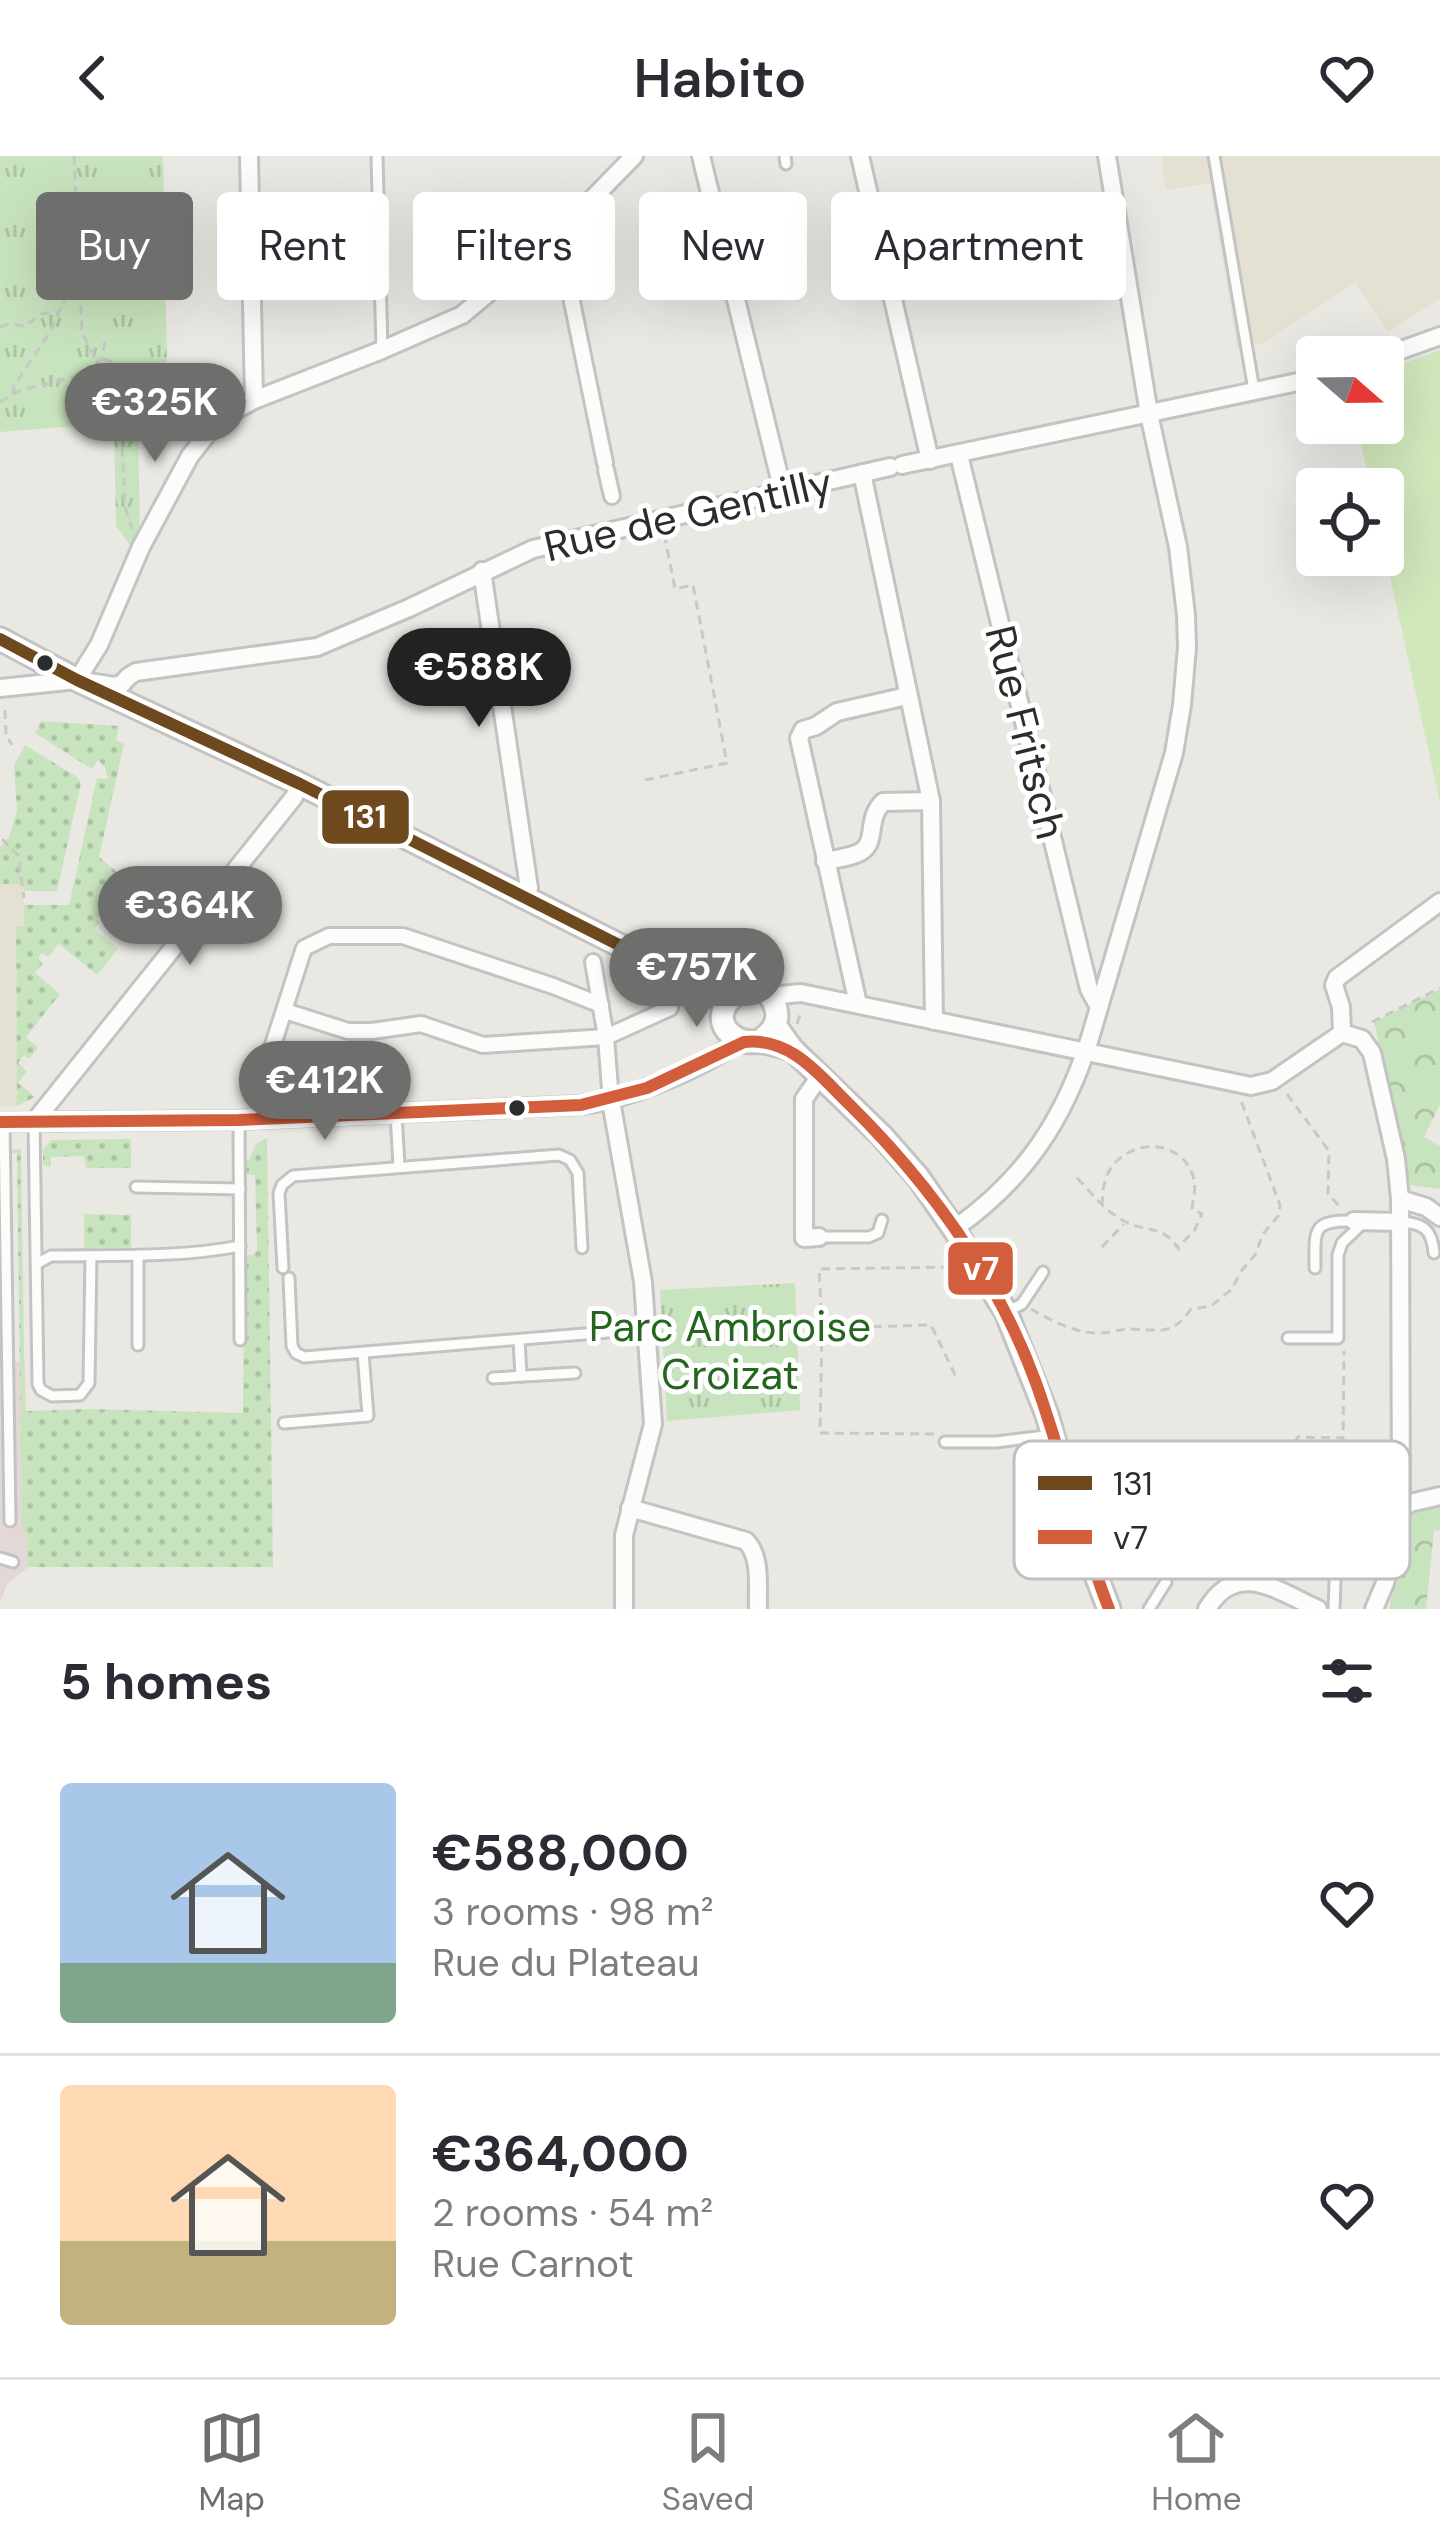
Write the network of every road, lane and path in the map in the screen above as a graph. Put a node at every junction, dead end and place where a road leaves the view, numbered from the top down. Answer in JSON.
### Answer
{"nodes":[{"id":1,"x":74,"y":156,"type":"edge"},
{"id":2,"x":249,"y":156,"type":"edge"},
{"id":3,"x":377,"y":156,"type":"edge"},
{"id":4,"x":634,"y":156,"type":"edge"},
{"id":5,"x":701,"y":156,"type":"edge"},
{"id":6,"x":860,"y":156,"type":"edge"},
{"id":7,"x":1107,"y":156,"type":"edge"},
{"id":8,"x":1214,"y":156,"type":"edge"},
{"id":9,"x":76,"y":192,"type":"edge"},
{"id":10,"x":599,"y":192,"type":"edge"},
{"id":11,"x":64,"y":300,"type":"edge"},
{"id":12,"x":80,"y":300,"type":"edge"},
{"id":13,"x":479,"y":300,"type":"edge"},
{"id":14,"x":571,"y":300,"type":"edge"},
{"id":15,"x":59,"y":311,"type":"junction"},
{"id":16,"x":0,"y":327,"type":"edge"},
{"id":17,"x":1440,"y":336,"type":"edge"},
{"id":18,"x":105,"y":341,"type":"dead end"},
{"id":19,"x":1404,"y":349,"type":"edge"},
{"id":20,"x":382,"y":350,"type":"junction"},
{"id":21,"x":99,"y":360,"type":"junction"},
{"id":22,"x":134,"y":369,"type":"dead end"},
{"id":23,"x":1296,"y":382,"type":"edge"},
{"id":24,"x":108,"y":387,"type":"junction"},
{"id":25,"x":1254,"y":391,"type":"junction"},
{"id":26,"x":13,"y":394,"type":"junction"},
{"id":27,"x":132,"y":397,"type":"dead end"},
{"id":28,"x":254,"y":400,"type":"junction"},
{"id":29,"x":0,"y":402,"type":"edge"},
{"id":30,"x":1149,"y":414,"type":"junction"},
{"id":31,"x":958,"y":455,"type":"junction"},
{"id":32,"x":930,"y":460,"type":"junction"},
{"id":33,"x":862,"y":473,"type":"junction"},
{"id":34,"x":783,"y":492,"type":"junction"},
{"id":35,"x":612,"y":496,"type":"dead end"},
{"id":36,"x":141,"y":547,"type":"junction"},
{"id":37,"x":667,"y":550,"type":"dead end"},
{"id":38,"x":482,"y":572,"type":"junction"},
{"id":39,"x":0,"y":640,"type":"edge"},
{"id":40,"x":77,"y":680,"type":"junction"},
{"id":41,"x":0,"y":688,"type":"edge"},
{"id":42,"x":907,"y":696,"type":"junction"},
{"id":43,"x":5,"y":710,"type":"dead end"},
{"id":44,"x":12,"y":745,"type":"dead end"},
{"id":45,"x":645,"y":780,"type":"dead end"},
{"id":46,"x":300,"y":784,"type":"junction"},
{"id":47,"x":931,"y":801,"type":"junction"},
{"id":48,"x":2,"y":839,"type":"edge"},
{"id":49,"x":825,"y":861,"type":"junction"},
{"id":50,"x":525,"y":896,"type":"junction"},
{"id":51,"x":24,"y":898,"type":"dead end"},
{"id":52,"x":1440,"y":902,"type":"edge"},
{"id":53,"x":593,"y":962,"type":"dead end"},
{"id":54,"x":1440,"y":988,"type":"edge"},
{"id":55,"x":769,"y":996,"type":"junction"},
{"id":56,"x":728,"y":1000,"type":"junction"},
{"id":57,"x":857,"y":1004,"type":"junction"},
{"id":58,"x":601,"y":1006,"type":"junction"},
{"id":59,"x":1099,"y":1007,"type":"junction"},
{"id":60,"x":670,"y":1008,"type":"dead end"},
{"id":61,"x":286,"y":1011,"type":"junction"},
{"id":62,"x":934,"y":1021,"type":"junction"},
{"id":63,"x":1372,"y":1022,"type":"dead end"},
{"id":64,"x":1342,"y":1033,"type":"junction"},
{"id":65,"x":758,"y":1035,"type":"junction"},
{"id":66,"x":606,"y":1037,"type":"junction"},
{"id":67,"x":1086,"y":1052,"type":"junction"},
{"id":68,"x":820,"y":1076,"type":"junction"},
{"id":69,"x":1272,"y":1081,"type":"junction"},
{"id":70,"x":1245,"y":1085,"type":"junction"},
{"id":71,"x":272,"y":1093,"type":"dead end"},
{"id":72,"x":611,"y":1101,"type":"junction"},
{"id":73,"x":396,"y":1114,"type":"junction"},
{"id":74,"x":239,"y":1120,"type":"junction"},
{"id":75,"x":2,"y":1122,"type":"edge"},
{"id":76,"x":34,"y":1122,"type":"junction"},
{"id":77,"x":399,"y":1166,"type":"junction"},
{"id":78,"x":1077,"y":1178,"type":"dead end"},
{"id":79,"x":136,"y":1187,"type":"dead end"},
{"id":80,"x":239,"y":1189,"type":"junction"},
{"id":81,"x":1400,"y":1199,"type":"junction"},
{"id":82,"x":1102,"y":1205,"type":"junction"},
{"id":83,"x":1440,"y":1217,"type":"edge"},
{"id":84,"x":883,"y":1220,"type":"dead end"},
{"id":85,"x":1359,"y":1221,"type":"junction"},
{"id":86,"x":1126,"y":1222,"type":"junction"},
{"id":87,"x":1400,"y":1222,"type":"junction"},
{"id":88,"x":955,"y":1229,"type":"junction"},
{"id":89,"x":819,"y":1238,"type":"joint"},
{"id":90,"x":240,"y":1246,"type":"junction"},
{"id":91,"x":1102,"y":1247,"type":"dead end"},
{"id":92,"x":1178,"y":1247,"type":"junction"},
{"id":93,"x":582,"y":1249,"type":"dead end"},
{"id":94,"x":1434,"y":1253,"type":"dead end"},
{"id":95,"x":1182,"y":1254,"type":"dead end"},
{"id":96,"x":138,"y":1255,"type":"junction"},
{"id":97,"x":971,"y":1255,"type":"junction"},
{"id":98,"x":91,"y":1256,"type":"junction"},
{"id":99,"x":38,"y":1263,"type":"junction"},
{"id":100,"x":1315,"y":1268,"type":"dead end"},
{"id":101,"x":1043,"y":1272,"type":"dead end"},
{"id":102,"x":1014,"y":1308,"type":"junction"},
{"id":103,"x":822,"y":1328,"type":"junction"},
{"id":104,"x":647,"y":1329,"type":"junction"},
{"id":105,"x":1288,"y":1338,"type":"dead end"},
{"id":106,"x":1338,"y":1338,"type":"junction"},
{"id":107,"x":240,"y":1340,"type":"dead end"},
{"id":108,"x":518,"y":1340,"type":"junction"},
{"id":109,"x":138,"y":1345,"type":"dead end"},
{"id":110,"x":363,"y":1353,"type":"junction"},
{"id":111,"x":574,"y":1373,"type":"dead end"},
{"id":112,"x":520,"y":1376,"type":"junction"},
{"id":113,"x":494,"y":1378,"type":"dead end"},
{"id":114,"x":958,"y":1381,"type":"dead end"},
{"id":115,"x":284,"y":1423,"type":"dead end"},
{"id":116,"x":1053,"y":1435,"type":"junction"},
{"id":117,"x":1343,"y":1438,"type":"junction"},
{"id":118,"x":1055,"y":1441,"type":"edge"},
{"id":119,"x":1295,"y":1441,"type":"edge"},
{"id":120,"x":1343,"y":1441,"type":"edge"},
{"id":121,"x":1401,"y":1441,"type":"edge"},
{"id":122,"x":946,"y":1442,"type":"joint"},
{"id":123,"x":5,"y":1449,"type":"edge"},
{"id":124,"x":1440,"y":1496,"type":"edge"},
{"id":125,"x":1410,"y":1503,"type":"edge"},
{"id":126,"x":630,"y":1508,"type":"junction"},
{"id":127,"x":10,"y":1521,"type":"dead end"},
{"id":128,"x":0,"y":1558,"type":"edge"},
{"id":129,"x":13,"y":1562,"type":"dead end"},
{"id":130,"x":1097,"y":1579,"type":"edge"},
{"id":131,"x":1335,"y":1579,"type":"edge"},
{"id":132,"x":1386,"y":1579,"type":"edge"},
{"id":133,"x":1166,"y":1582,"type":"dead end"},
{"id":134,"x":624,"y":1609,"type":"edge"},
{"id":135,"x":758,"y":1609,"type":"edge"},
{"id":136,"x":1108,"y":1609,"type":"edge"},
{"id":137,"x":1149,"y":1609,"type":"edge"},
{"id":138,"x":1207,"y":1609,"type":"edge"},
{"id":139,"x":1318,"y":1609,"type":"edge"},
{"id":140,"x":1334,"y":1609,"type":"edge"},
{"id":141,"x":1374,"y":1609,"type":"edge"}],
"edges":[{"from":1,"to":9,"type":"path"},
{"from":2,"to":28,"type":"street"},
{"from":3,"to":20,"type":"lane"},
{"from":4,"to":10,"type":"street"},
{"from":5,"to":34,"type":"street"},
{"from":6,"to":32,"type":"street"},
{"from":7,"to":30,"type":"street"},
{"from":8,"to":25,"type":"lane"},
{"from":11,"to":15,"type":"path"},
{"from":12,"to":21,"type":"path"},
{"from":13,"to":20,"type":"street"},
{"from":14,"to":35,"type":"street"},
{"from":15,"to":16,"type":"path"},
{"from":15,"to":26,"type":"path"},
{"from":17,"to":19,"type":"street"},
{"from":18,"to":21,"type":"path"},
{"from":20,"to":28,"type":"street"},
{"from":21,"to":22,"type":"path"},
{"from":21,"to":24,"type":"path"},
{"from":21,"to":26,"type":"path"},
{"from":23,"to":25,"type":"street","name":"Rue de Gentilly"},
{"from":24,"to":27,"type":"path"},
{"from":24,"to":36,"type":"path"},
{"from":25,"to":30,"type":"street","name":"Rue de Gentilly"},
{"from":26,"to":29,"type":"path"},
{"from":28,"to":36,"type":"street"},
{"from":30,"to":31,"type":"street","name":"Rue de Gentilly"},
{"from":30,"to":59,"type":"street"},
{"from":31,"to":32,"type":"street","name":"Rue de Gentilly"},
{"from":31,"to":59,"type":"street","name":"Rue Fritsch"},
{"from":32,"to":33,"type":"street","name":"Rue de Gentilly"},
{"from":33,"to":34,"type":"street","name":"Rue de Gentilly"},
{"from":33,"to":42,"type":"street"},
{"from":34,"to":38,"type":"street","name":"Rue de Gentilly"},
{"from":36,"to":40,"type":"street"},
{"from":37,"to":45,"type":"path"},
{"from":38,"to":40,"type":"street","name":"Rue de Gentilly"},
{"from":38,"to":50,"type":"street"},
{"from":39,"to":40,"type":"street"},
{"from":40,"to":41,"type":"street","name":"Rue de Gentilly"},
{"from":40,"to":46,"type":"street"},
{"from":42,"to":47,"type":"street"},
{"from":42,"to":49,"type":"street"},
{"from":43,"to":44,"type":"path"},
{"from":46,"to":50,"type":"street"},
{"from":46,"to":76,"type":"street"},
{"from":47,"to":49,"type":"street"},
{"from":47,"to":62,"type":"street"},
{"from":48,"to":51,"type":"path"},
{"from":49,"to":57,"type":"street"},
{"from":50,"to":56,"type":"street"},
{"from":52,"to":64,"type":"street"},
{"from":53,"to":58,"type":"street"},
{"from":54,"to":63,"type":"path"},
{"from":55,"to":56,"type":"street"},
{"from":55,"to":57,"type":"street"},
{"from":55,"to":65,"type":"street"},
{"from":56,"to":65,"type":"street"},
{"from":57,"to":62,"type":"street"},
{"from":58,"to":61,"type":"street"},
{"from":58,"to":66,"type":"street"},
{"from":59,"to":67,"type":"street"},
{"from":60,"to":66,"type":"street"},
{"from":61,"to":66,"type":"street"},
{"from":61,"to":71,"type":"street"},
{"from":62,"to":67,"type":"street"},
{"from":64,"to":69,"type":"street"},
{"from":64,"to":81,"type":"street"},
{"from":65,"to":68,"type":"street"},
{"from":65,"to":72,"type":"street"},
{"from":66,"to":72,"type":"street"},
{"from":67,"to":70,"type":"street"},
{"from":67,"to":88,"type":"street"},
{"from":68,"to":88,"type":"street"},
{"from":68,"to":89,"type":"street"},
{"from":69,"to":70,"type":"street"},
{"from":69,"to":85,"type":"path"},
{"from":70,"to":102,"type":"path"},
{"from":72,"to":73,"type":"street"},
{"from":72,"to":104,"type":"street"},
{"from":73,"to":74,"type":"street"},
{"from":73,"to":77,"type":"lane"},
{"from":74,"to":76,"type":"street"},
{"from":74,"to":80,"type":"lane"},
{"from":75,"to":76,"type":"street"},
{"from":75,"to":123,"type":"lane"},
{"from":76,"to":99,"type":"lane"},
{"from":77,"to":93,"type":"lane"},
{"from":77,"to":110,"type":"lane"},
{"from":78,"to":82,"type":"path"},
{"from":79,"to":80,"type":"lane"},
{"from":80,"to":90,"type":"lane"},
{"from":81,"to":83,"type":"street"},
{"from":81,"to":87,"type":"street"},
{"from":82,"to":86,"type":"path"},
{"from":82,"to":92,"type":"path"},
{"from":84,"to":89,"type":"lane"},
{"from":85,"to":87,"type":"street"},
{"from":85,"to":100,"type":"lane"},
{"from":85,"to":106,"type":"lane"},
{"from":86,"to":91,"type":"path"},
{"from":86,"to":92,"type":"path"},
{"from":87,"to":94,"type":"lane"},
{"from":87,"to":121,"type":"street"},
{"from":88,"to":97,"type":"street"},
{"from":90,"to":96,"type":"lane"},
{"from":90,"to":107,"type":"lane"},
{"from":92,"to":95,"type":"path"},
{"from":96,"to":98,"type":"lane"},
{"from":96,"to":109,"type":"lane"},
{"from":97,"to":102,"type":"street"},
{"from":97,"to":103,"type":"path"},
{"from":98,"to":99,"type":"lane"},
{"from":98,"to":99,"type":"lane"},
{"from":101,"to":102,"type":"lane"},
{"from":102,"to":116,"type":"street"},
{"from":103,"to":114,"type":"path"},
{"from":103,"to":122,"type":"path"},
{"from":104,"to":108,"type":"lane"},
{"from":104,"to":126,"type":"street"},
{"from":105,"to":106,"type":"lane"},
{"from":106,"to":117,"type":"path"},
{"from":108,"to":110,"type":"lane"},
{"from":108,"to":112,"type":"lane"},
{"from":110,"to":115,"type":"lane"},
{"from":111,"to":112,"type":"lane"},
{"from":112,"to":113,"type":"lane"},
{"from":116,"to":118,"type":"street"},
{"from":116,"to":122,"type":"lane"},
{"from":117,"to":119,"type":"path"},
{"from":117,"to":120,"type":"path"},
{"from":123,"to":127,"type":"lane"},
{"from":124,"to":125,"type":"street"},
{"from":126,"to":134,"type":"street"},
{"from":126,"to":135,"type":"street"},
{"from":128,"to":129,"type":"lane"},
{"from":130,"to":136,"type":"street"},
{"from":131,"to":140,"type":"lane"},
{"from":132,"to":141,"type":"street"},
{"from":133,"to":137,"type":"lane"},
{"from":138,"to":139,"type":"street"}]}
